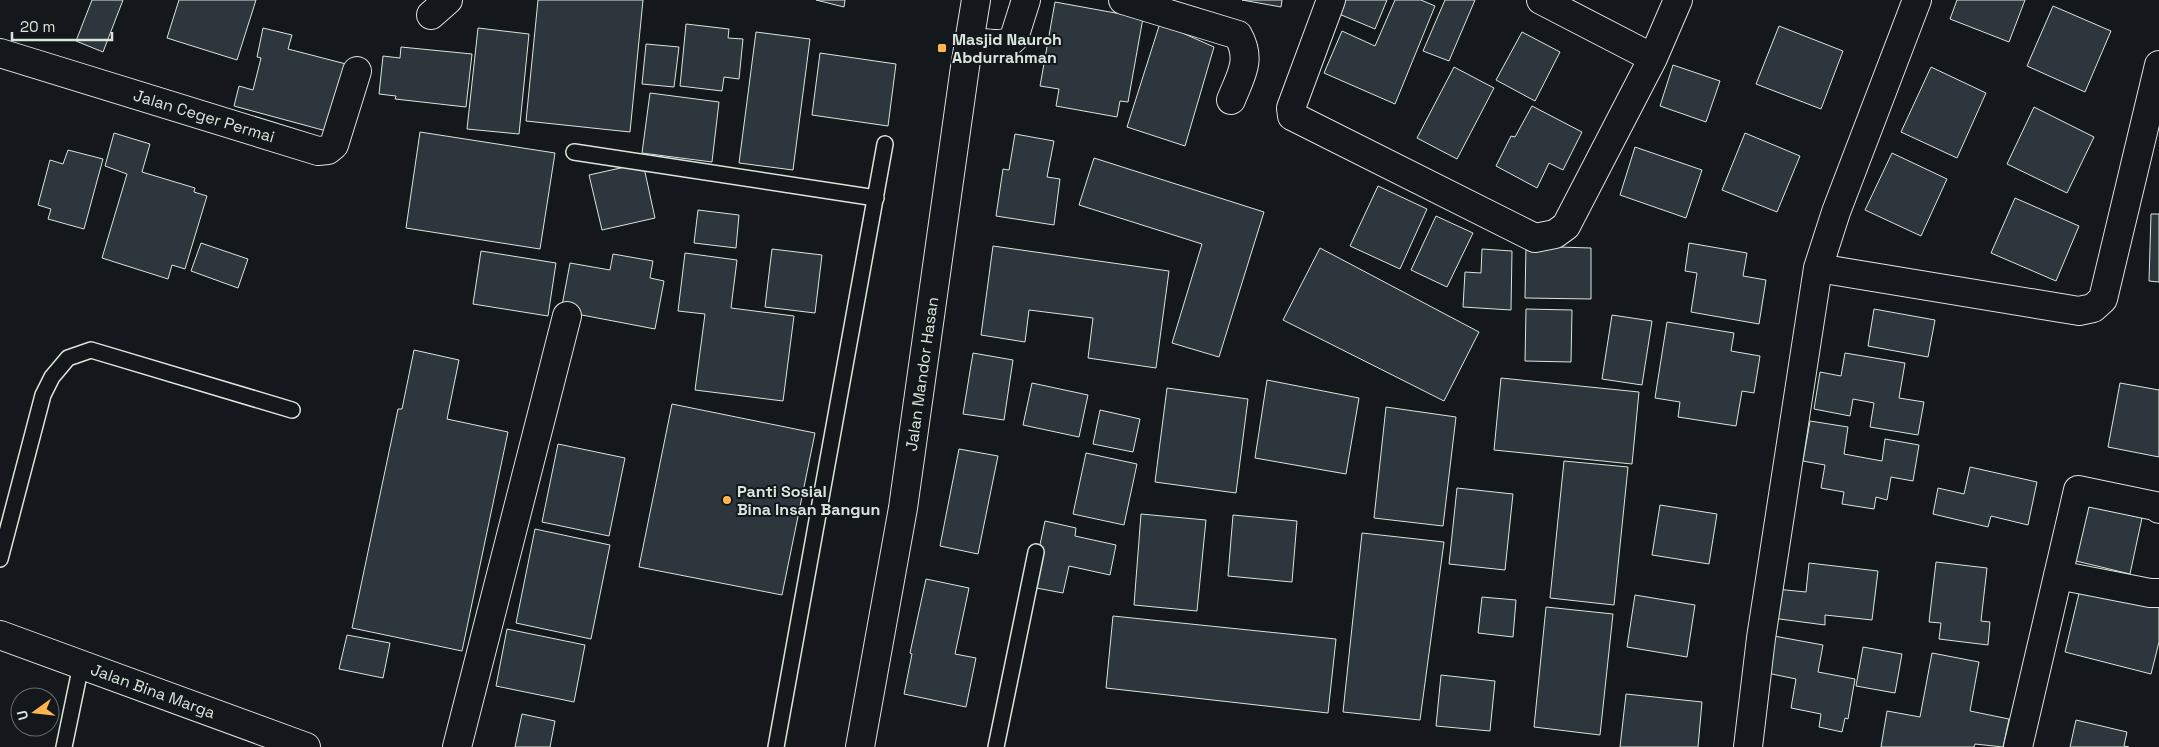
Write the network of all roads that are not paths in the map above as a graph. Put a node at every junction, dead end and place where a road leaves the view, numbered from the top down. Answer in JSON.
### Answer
{"nodes":[{"id":1,"x":976,"y":0,"type":"edge"},
{"id":2,"x":1026,"y":0,"type":"edge"},
{"id":3,"x":1123,"y":0,"type":"edge"},
{"id":4,"x":1330,"y":0,"type":"edge"},
{"id":5,"x":1541,"y":0,"type":"edge"},
{"id":6,"x":1678,"y":0,"type":"edge"},
{"id":7,"x":1918,"y":0,"type":"edge"},
{"id":8,"x":969,"y":41,"type":"junction"},
{"id":9,"x":0,"y":53,"type":"edge"},
{"id":10,"x":1653,"y":58,"type":"junction"},
{"id":11,"x":2159,"y":65,"type":"edge"},
{"id":12,"x":357,"y":71,"type":"dead end"},
{"id":13,"x":1231,"y":100,"type":"dead end"},
{"id":14,"x":886,"y":144,"type":"dead end"},
{"id":15,"x":574,"y":152,"type":"dead end"},
{"id":16,"x":876,"y":198,"type":"junction"},
{"id":17,"x":1818,"y":268,"type":"junction"},
{"id":18,"x":567,"y":316,"type":"dead end"},
{"id":19,"x":292,"y":410,"type":"dead end"},
{"id":20,"x":2159,"y":509,"type":"edge"},
{"id":21,"x":1036,"y":552,"type":"dead end"},
{"id":22,"x":0,"y":559,"type":"edge"},
{"id":23,"x":2058,"y":575,"type":"junction"},
{"id":24,"x":2159,"y":593,"type":"edge"},
{"id":25,"x":0,"y":635,"type":"edge"},
{"id":26,"x":81,"y":665,"type":"junction"},
{"id":27,"x":64,"y":747,"type":"edge"},
{"id":28,"x":306,"y":747,"type":"edge"},
{"id":29,"x":457,"y":747,"type":"edge"},
{"id":30,"x":776,"y":747,"type":"edge"},
{"id":31,"x":860,"y":747,"type":"edge"},
{"id":32,"x":996,"y":747,"type":"edge"},
{"id":33,"x":1748,"y":747,"type":"edge"},
{"id":34,"x":2018,"y":747,"type":"edge"}],
"edges":[{"from":1,"to":8,"type":"street","name":"Jalan Mandor Hasan"},
{"from":2,"to":8,"type":"street"},
{"from":3,"to":13,"type":"street"},
{"from":4,"to":10,"type":"street"},
{"from":5,"to":10,"type":"street"},
{"from":6,"to":10,"type":"street"},
{"from":7,"to":17,"type":"street"},
{"from":8,"to":31,"type":"street","name":"Jalan Mandor Hasan"},
{"from":9,"to":12,"type":"street","name":"Jalan Ceger Permai"},
{"from":11,"to":17,"type":"street"},
{"from":14,"to":16,"type":"lane"},
{"from":15,"to":16,"type":"lane"},
{"from":16,"to":30,"type":"lane"},
{"from":17,"to":33,"type":"street"},
{"from":18,"to":29,"type":"street"},
{"from":19,"to":22,"type":"lane"},
{"from":20,"to":23,"type":"street"},
{"from":21,"to":32,"type":"lane"},
{"from":23,"to":24,"type":"street"},
{"from":23,"to":34,"type":"street"},
{"from":25,"to":26,"type":"street","name":"Jalan Bina Marga"},
{"from":26,"to":27,"type":"lane"},
{"from":26,"to":28,"type":"street","name":"Jalan Bina Marga"}]}
